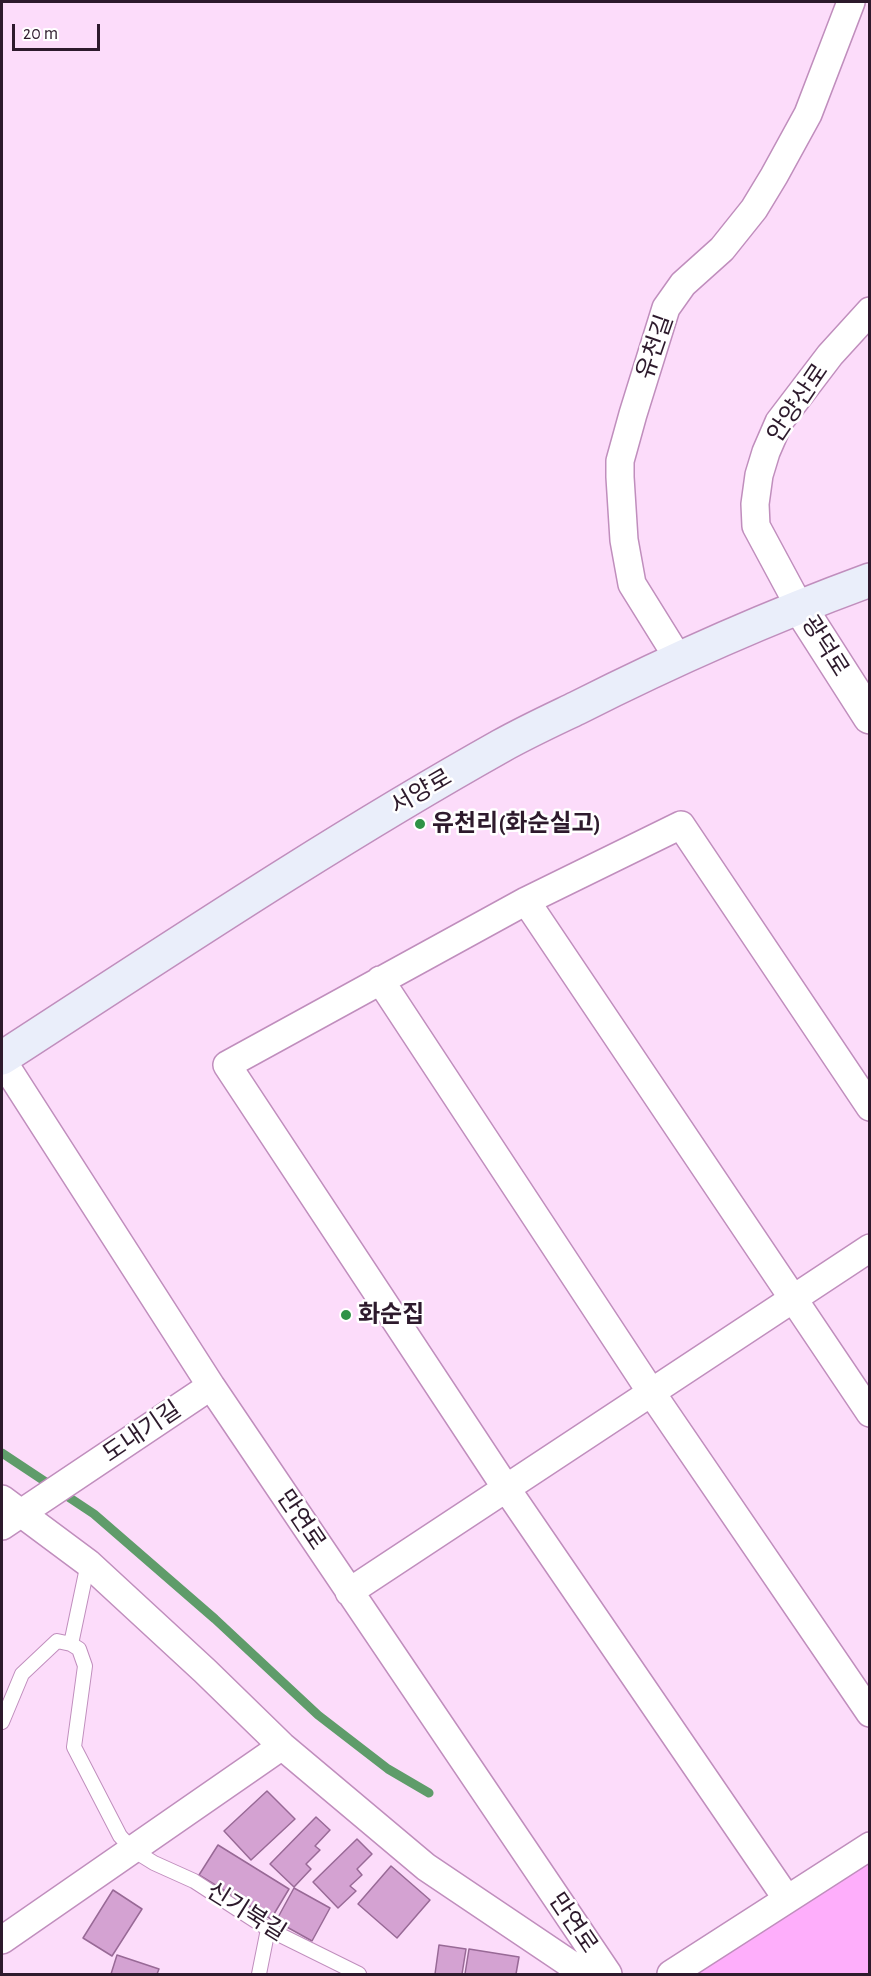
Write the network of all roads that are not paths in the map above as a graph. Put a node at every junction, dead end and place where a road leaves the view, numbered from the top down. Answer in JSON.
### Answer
{"nodes":[{"id":1,"x":851,"y":2,"type":"edge"},
{"id":2,"x":870,"y":311,"type":"edge"},
{"id":3,"x":870,"y":580,"type":"edge"},
{"id":4,"x":799,"y":606,"type":"junction"},
{"id":5,"x":678,"y":658,"type":"junction"},
{"id":6,"x":870,"y":717,"type":"edge"},
{"id":7,"x":526,"y":901,"type":"junction"},
{"id":8,"x":380,"y":980,"type":"junction"},
{"id":9,"x":2,"y":1059,"type":"edge"},
{"id":10,"x":870,"y":1107,"type":"edge"},
{"id":11,"x":870,"y":1248,"type":"edge"},
{"id":12,"x":792,"y":1299,"type":"junction"},
{"id":13,"x":211,"y":1386,"type":"junction"},
{"id":14,"x":651,"y":1392,"type":"junction"},
{"id":15,"x":870,"y":1413,"type":"edge"},
{"id":16,"x":506,"y":1488,"type":"junction"},
{"id":17,"x":15,"y":1510,"type":"edge"},
{"id":18,"x":88,"y":1563,"type":"junction"},
{"id":19,"x":349,"y":1592,"type":"junction"},
{"id":20,"x":71,"y":1644,"type":"junction"},
{"id":21,"x":870,"y":1713,"type":"edge"},
{"id":22,"x":2,"y":1722,"type":"edge"},
{"id":23,"x":282,"y":1746,"type":"junction"},
{"id":24,"x":870,"y":1846,"type":"edge"},
{"id":25,"x":133,"y":1850,"type":"junction"},
{"id":26,"x":787,"y":1899,"type":"junction"},
{"id":27,"x":268,"y":1929,"type":"junction"},
{"id":28,"x":2,"y":1940,"type":"edge"},
{"id":29,"x":259,"y":1974,"type":"edge"},
{"id":30,"x":358,"y":1974,"type":"edge"},
{"id":31,"x":585,"y":1974,"type":"edge"},
{"id":32,"x":608,"y":1974,"type":"edge"},
{"id":33,"x":671,"y":1974,"type":"edge"}],
"edges":[{"from":1,"to":5,"type":"street","name":"유천길"},
{"from":2,"to":4,"type":"street","name":"안양산로"},
{"from":3,"to":4,"type":"main road","name":"서양로"},
{"from":4,"to":5,"type":"main road","name":"서양로"},
{"from":4,"to":6,"type":"street","name":"광덕로"},
{"from":5,"to":9,"type":"main road","name":"서양로"},
{"from":7,"to":8,"type":"street"},
{"from":7,"to":10,"type":"street"},
{"from":7,"to":12,"type":"street"},
{"from":8,"to":14,"type":"street"},
{"from":8,"to":16,"type":"street"},
{"from":9,"to":13,"type":"street","name":"만연로"},
{"from":11,"to":12,"type":"street"},
{"from":12,"to":14,"type":"street"},
{"from":12,"to":15,"type":"street"},
{"from":13,"to":17,"type":"street","name":"도내기길"},
{"from":13,"to":19,"type":"street","name":"만연로"},
{"from":14,"to":16,"type":"street"},
{"from":14,"to":21,"type":"street"},
{"from":16,"to":19,"type":"street"},
{"from":16,"to":26,"type":"street"},
{"from":17,"to":18,"type":"street"},
{"from":18,"to":20,"type":"lane"},
{"from":18,"to":23,"type":"street"},
{"from":19,"to":32,"type":"street","name":"만연로"},
{"from":20,"to":22,"type":"lane"},
{"from":20,"to":25,"type":"lane"},
{"from":23,"to":25,"type":"street"},
{"from":23,"to":31,"type":"street"},
{"from":24,"to":26,"type":"street"},
{"from":25,"to":27,"type":"lane","name":"신기북길"},
{"from":25,"to":28,"type":"street"},
{"from":26,"to":33,"type":"street"},
{"from":27,"to":29,"type":"lane"},
{"from":27,"to":30,"type":"lane","name":"신기북길"}]}
